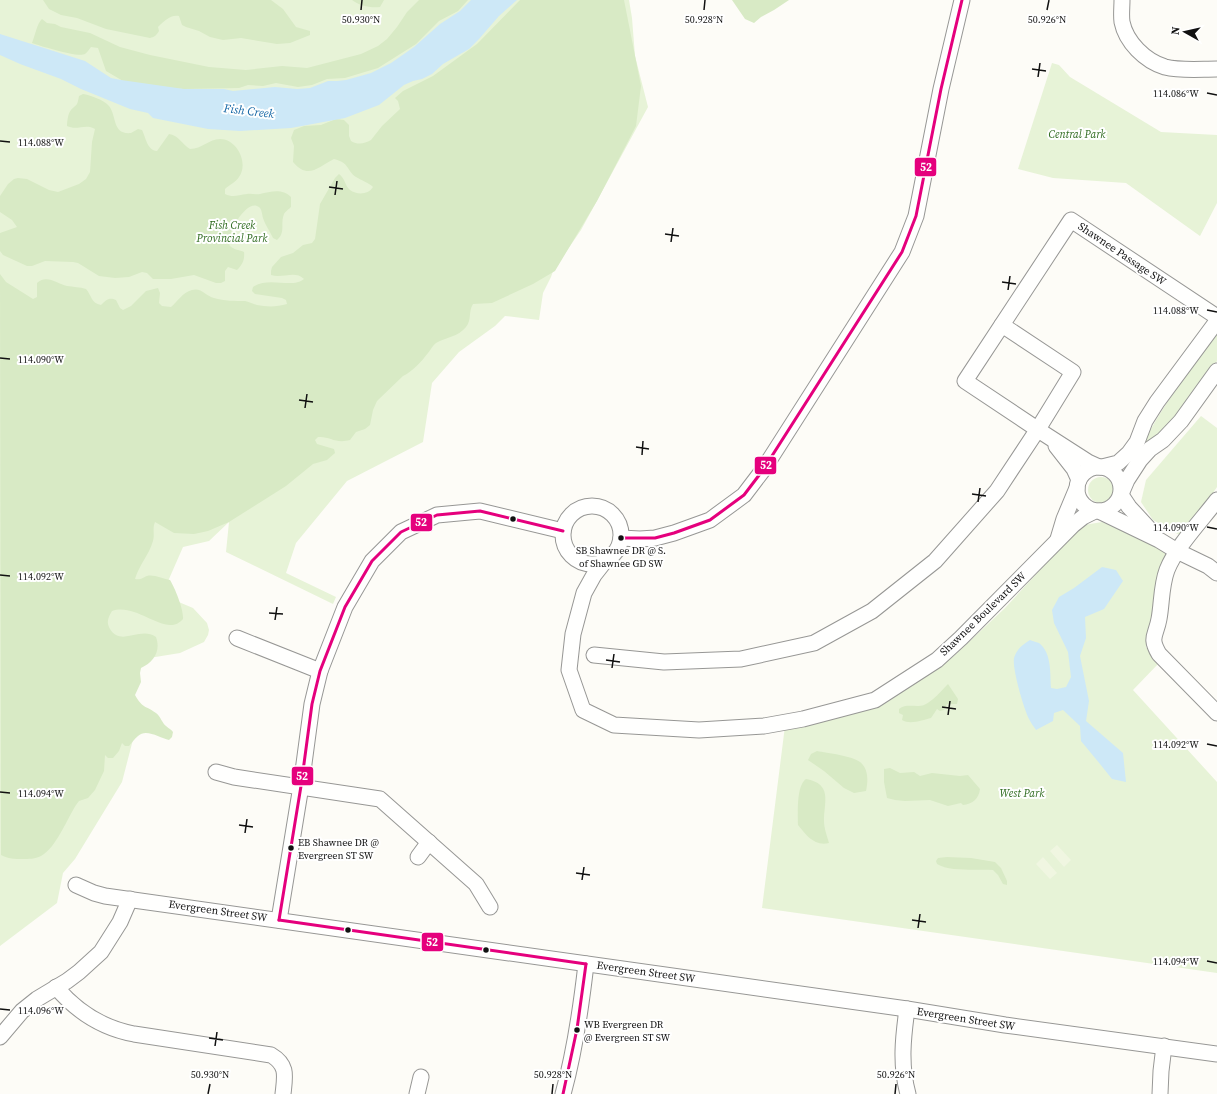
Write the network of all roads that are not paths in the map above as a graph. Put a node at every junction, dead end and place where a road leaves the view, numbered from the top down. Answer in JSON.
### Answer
{"nodes":[{"id":1,"x":962,"y":0,"type":"edge"},
{"id":2,"x":1122,"y":0,"type":"edge"},
{"id":3,"x":1217,"y":69,"type":"edge"},
{"id":4,"x":1217,"y":317,"type":"edge"},
{"id":5,"x":1217,"y":321,"type":"edge"},
{"id":6,"x":1002,"y":325,"type":"junction"},
{"id":7,"x":1217,"y":371,"type":"edge"},
{"id":8,"x":1042,"y":432,"type":"junction"},
{"id":9,"x":1101,"y":467,"type":"junction"},
{"id":10,"x":1078,"y":484,"type":"junction"},
{"id":11,"x":1121,"y":495,"type":"junction"},
{"id":12,"x":1217,"y":500,"type":"edge"},
{"id":13,"x":1097,"y":511,"type":"junction"},
{"id":14,"x":563,"y":531,"type":"junction"},
{"id":15,"x":621,"y":538,"type":"junction"},
{"id":16,"x":1159,"y":540,"type":"junction"},
{"id":17,"x":1057,"y":541,"type":"junction"},
{"id":18,"x":1177,"y":551,"type":"junction"},
{"id":19,"x":573,"y":557,"type":"junction"},
{"id":20,"x":605,"y":561,"type":"junction"},
{"id":21,"x":1217,"y":573,"type":"edge"},
{"id":22,"x":584,"y":593,"type":"junction"},
{"id":23,"x":238,"y":638,"type":"dead end"},
{"id":24,"x":594,"y":654,"type":"dead end"},
{"id":25,"x":320,"y":671,"type":"junction"},
{"id":26,"x":1217,"y":713,"type":"edge"},
{"id":27,"x":216,"y":772,"type":"dead end"},
{"id":28,"x":301,"y":786,"type":"junction"},
{"id":29,"x":429,"y":842,"type":"junction"},
{"id":30,"x":418,"y":857,"type":"dead end"},
{"id":31,"x":76,"y":885,"type":"dead end"},
{"id":32,"x":130,"y":899,"type":"junction"},
{"id":33,"x":490,"y":907,"type":"dead end"},
{"id":34,"x":279,"y":920,"type":"junction"},
{"id":35,"x":586,"y":964,"type":"junction"},
{"id":36,"x":56,"y":987,"type":"junction"},
{"id":37,"x":907,"y":1009,"type":"junction"},
{"id":38,"x":0,"y":1037,"type":"edge"},
{"id":39,"x":1164,"y":1046,"type":"junction"},
{"id":40,"x":1217,"y":1054,"type":"edge"},
{"id":41,"x":421,"y":1077,"type":"dead end"},
{"id":42,"x":282,"y":1094,"type":"edge"},
{"id":43,"x":417,"y":1094,"type":"edge"},
{"id":44,"x":563,"y":1094,"type":"edge"},
{"id":45,"x":908,"y":1094,"type":"edge"},
{"id":46,"x":1160,"y":1094,"type":"edge"}],
"edges":[{"from":1,"to":15,"type":"street"},
{"from":2,"to":3,"type":"street"},
{"from":4,"to":6,"type":"street","name":"Shawnee Passage SW"},
{"from":5,"to":9,"type":"street"},
{"from":6,"to":8,"type":"street"},
{"from":6,"to":8,"type":"street","name":"Shawnee Passage SW"},
{"from":7,"to":11,"type":"street"},
{"from":8,"to":9,"type":"street"},
{"from":8,"to":10,"type":"street"},
{"from":8,"to":24,"type":"street"},
{"from":9,"to":10,"type":"street"},
{"from":9,"to":11,"type":"street"},
{"from":10,"to":13,"type":"street"},
{"from":10,"to":17,"type":"street","name":"Shawnee Boulevard SW"},
{"from":11,"to":13,"type":"street"},
{"from":11,"to":16,"type":"street"},
{"from":12,"to":18,"type":"street"},
{"from":13,"to":16,"type":"street"},
{"from":13,"to":17,"type":"street","name":"Shawnee Boulevard SW"},
{"from":14,"to":15,"type":"street"},
{"from":14,"to":19,"type":"street"},
{"from":14,"to":25,"type":"street"},
{"from":15,"to":20,"type":"street"},
{"from":16,"to":18,"type":"street"},
{"from":17,"to":22,"type":"street","name":"Shawnee Boulevard SW"},
{"from":18,"to":21,"type":"street"},
{"from":18,"to":26,"type":"street"},
{"from":19,"to":20,"type":"street"},
{"from":19,"to":22,"type":"street"},
{"from":20,"to":22,"type":"street"},
{"from":23,"to":25,"type":"street"},
{"from":25,"to":28,"type":"street"},
{"from":27,"to":28,"type":"street"},
{"from":28,"to":29,"type":"street"},
{"from":28,"to":34,"type":"street"},
{"from":29,"to":30,"type":"street"},
{"from":29,"to":33,"type":"street"},
{"from":31,"to":32,"type":"street","name":"Evergreen Street SW"},
{"from":32,"to":34,"type":"street","name":"Evergreen Street SW"},
{"from":32,"to":36,"type":"street"},
{"from":34,"to":35,"type":"street","name":"Evergreen Street SW"},
{"from":35,"to":37,"type":"street","name":"Evergreen Street SW"},
{"from":35,"to":44,"type":"street"},
{"from":36,"to":38,"type":"street"},
{"from":36,"to":42,"type":"street"},
{"from":37,"to":39,"type":"street","name":"Evergreen Street SW"},
{"from":37,"to":45,"type":"street"},
{"from":39,"to":40,"type":"street","name":"Evergreen Street SW"},
{"from":39,"to":46,"type":"street"},
{"from":41,"to":43,"type":"street"}]}
